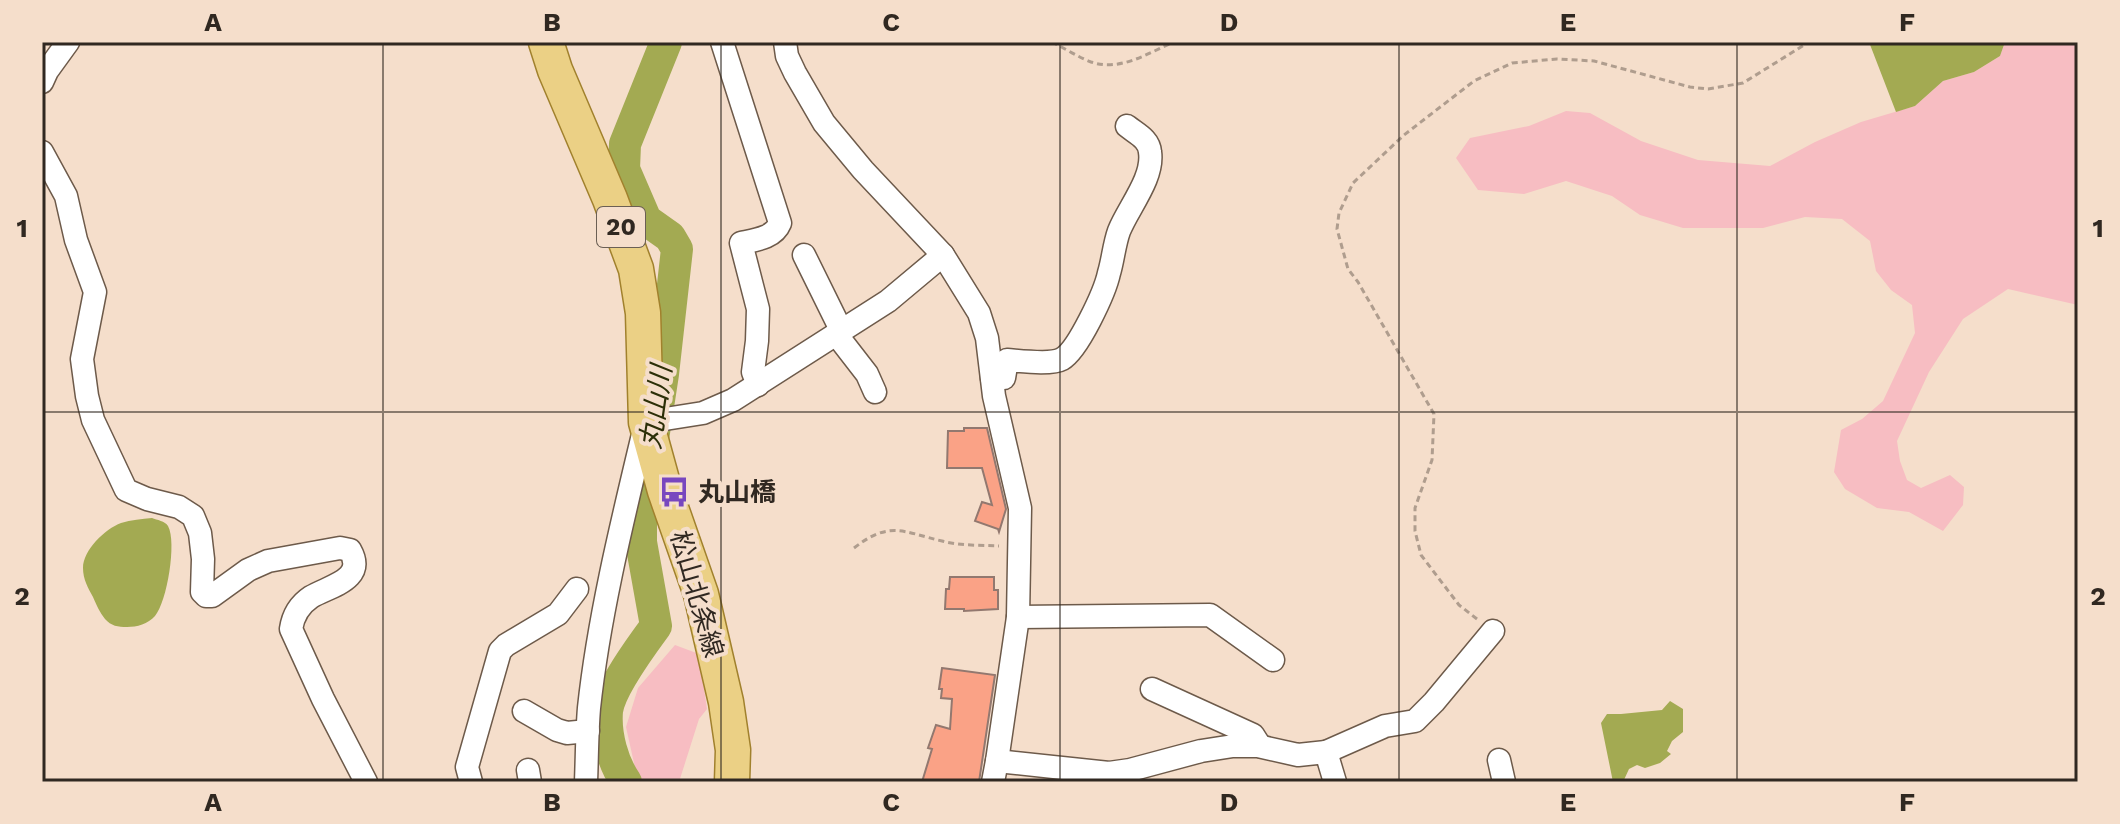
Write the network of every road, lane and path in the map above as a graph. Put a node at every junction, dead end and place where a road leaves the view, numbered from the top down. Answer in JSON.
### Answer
{"nodes":[{"id":1,"x":68,"y":42,"type":"edge"},
{"id":2,"x":546,"y":42,"type":"edge"},
{"id":3,"x":722,"y":42,"type":"edge"},
{"id":4,"x":785,"y":42,"type":"edge"},
{"id":5,"x":1052,"y":42,"type":"edge"},
{"id":6,"x":1174,"y":42,"type":"edge"},
{"id":7,"x":1809,"y":42,"type":"edge"},
{"id":8,"x":42,"y":82,"type":"edge"},
{"id":9,"x":1127,"y":126,"type":"dead end"},
{"id":10,"x":42,"y":152,"type":"edge"},
{"id":11,"x":804,"y":255,"type":"dead end"},
{"id":12,"x":943,"y":255,"type":"junction"},
{"id":13,"x":838,"y":332,"type":"junction"},
{"id":14,"x":992,"y":378,"type":"junction"},
{"id":15,"x":758,"y":385,"type":"junction"},
{"id":16,"x":875,"y":392,"type":"dead end"},
{"id":17,"x":646,"y":423,"type":"junction"},
{"id":18,"x":1019,"y":547,"type":"junction"},
{"id":19,"x":854,"y":548,"type":"dead end"},
{"id":20,"x":577,"y":589,"type":"dead end"},
{"id":21,"x":1018,"y":617,"type":"junction"},
{"id":22,"x":1493,"y":631,"type":"joint"},
{"id":23,"x":1273,"y":660,"type":"dead end"},
{"id":24,"x":1152,"y":689,"type":"dead end"},
{"id":25,"x":524,"y":711,"type":"dead end"},
{"id":26,"x":588,"y":731,"type":"junction"},
{"id":27,"x":1260,"y":746,"type":"junction"},
{"id":28,"x":1326,"y":752,"type":"junction"},
{"id":29,"x":1499,"y":760,"type":"dead end"},
{"id":30,"x":995,"y":772,"type":"edge"},
{"id":31,"x":1133,"y":776,"type":"edge"},
{"id":32,"x":366,"y":782,"type":"edge"},
{"id":33,"x":471,"y":782,"type":"edge"},
{"id":34,"x":586,"y":782,"type":"edge"},
{"id":35,"x":732,"y":782,"type":"edge"},
{"id":36,"x":1335,"y":782,"type":"edge"},
{"id":37,"x":1504,"y":782,"type":"edge"}],
"edges":[{"from":1,"to":8,"type":"street"},
{"from":2,"to":17,"type":"main road","name":"松山北条線","number":"20"},
{"from":3,"to":15,"type":"street"},
{"from":4,"to":12,"type":"street"},
{"from":5,"to":6,"type":"path"},
{"from":7,"to":22,"type":"path"},
{"from":9,"to":14,"type":"street"},
{"from":10,"to":32,"type":"street"},
{"from":11,"to":13,"type":"street"},
{"from":12,"to":13,"type":"street"},
{"from":12,"to":14,"type":"street"},
{"from":13,"to":15,"type":"street"},
{"from":13,"to":16,"type":"street"},
{"from":14,"to":18,"type":"street"},
{"from":15,"to":17,"type":"street"},
{"from":17,"to":26,"type":"street"},
{"from":17,"to":35,"type":"main road","name":"松山北条線","number":"20"},
{"from":18,"to":19,"type":"path"},
{"from":18,"to":21,"type":"street"},
{"from":20,"to":33,"type":"street"},
{"from":21,"to":23,"type":"street"},
{"from":21,"to":30,"type":"street"},
{"from":22,"to":28,"type":"street"},
{"from":24,"to":27,"type":"street"},
{"from":25,"to":26,"type":"street"},
{"from":26,"to":34,"type":"street"},
{"from":27,"to":28,"type":"street"},
{"from":27,"to":31,"type":"street"},
{"from":28,"to":36,"type":"street"},
{"from":29,"to":37,"type":"street"},
{"from":30,"to":31,"type":"street"}]}
